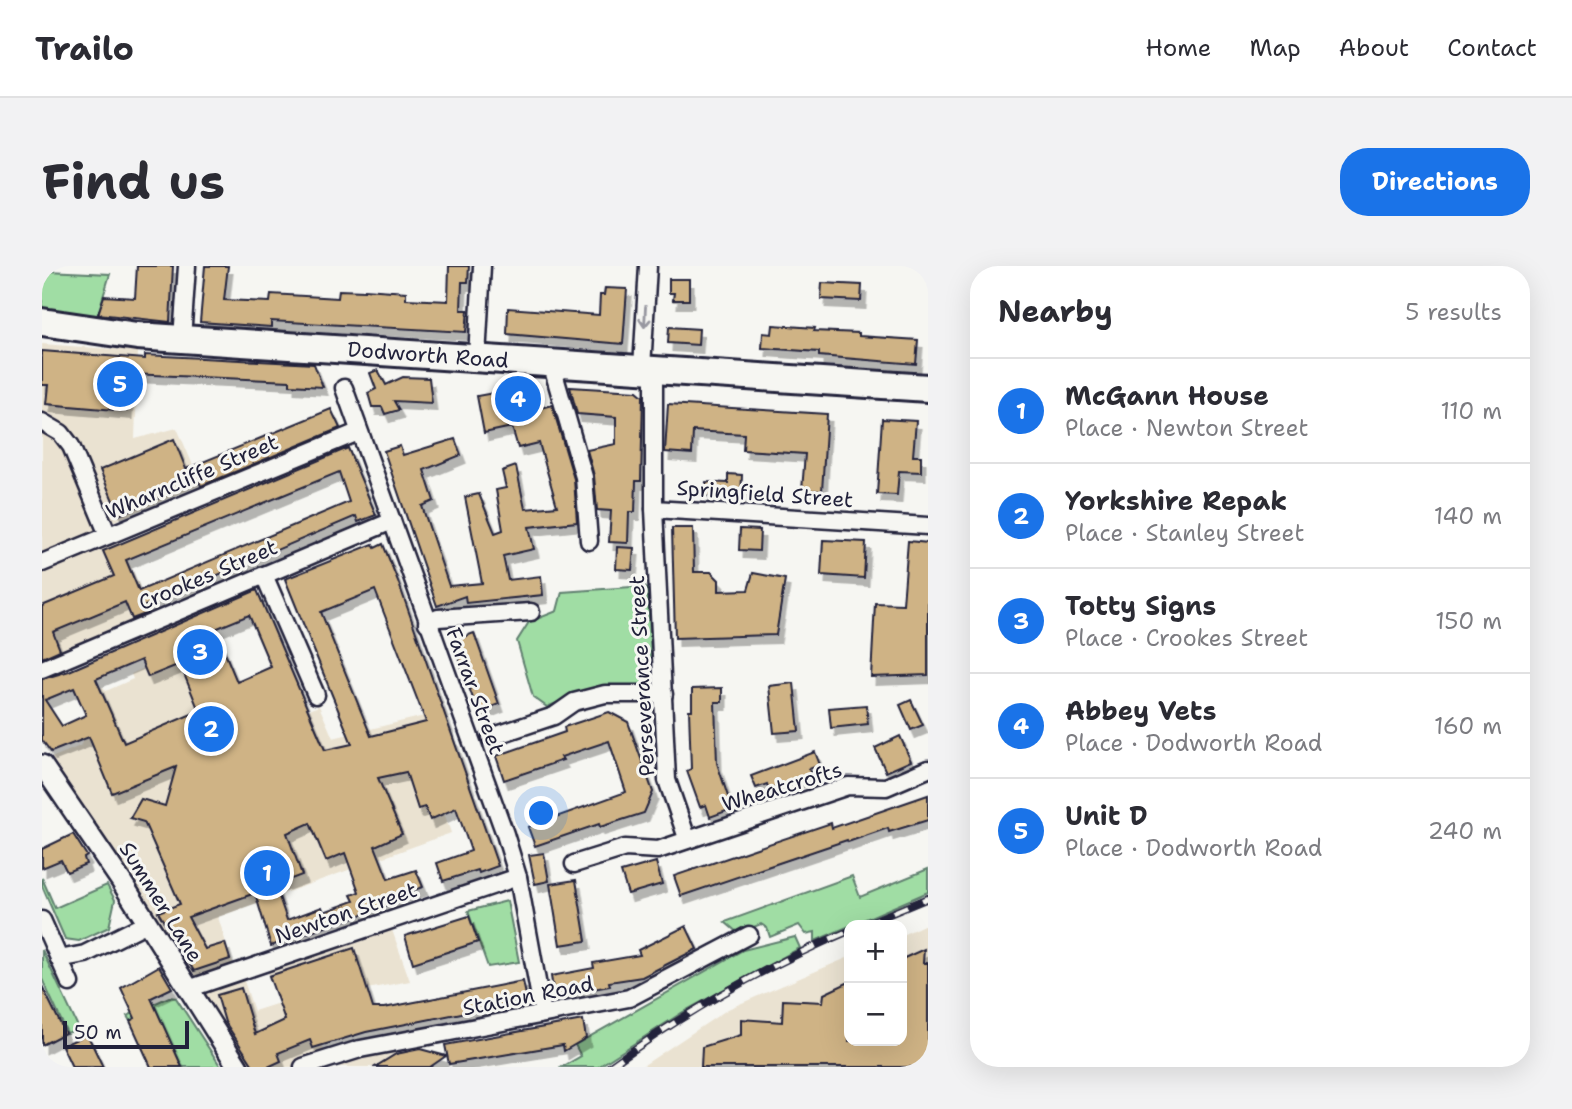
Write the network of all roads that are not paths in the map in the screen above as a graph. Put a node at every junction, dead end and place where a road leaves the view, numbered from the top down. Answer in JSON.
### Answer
{"nodes":[{"id":1,"x":187,"y":266,"type":"edge"},
{"id":2,"x":482,"y":266,"type":"edge"},
{"id":3,"x":648,"y":266,"type":"edge"},
{"id":4,"x":42,"y":322,"type":"edge"},
{"id":5,"x":42,"y":333,"type":"edge"},
{"id":6,"x":137,"y":336,"type":"junction"},
{"id":7,"x":182,"y":339,"type":"junction"},
{"id":8,"x":477,"y":358,"type":"junction"},
{"id":9,"x":551,"y":363,"type":"junction"},
{"id":10,"x":648,"y":369,"type":"junction"},
{"id":11,"x":344,"y":388,"type":"dead end"},
{"id":12,"x":928,"y":388,"type":"edge"},
{"id":13,"x":42,"y":422,"type":"edge"},
{"id":14,"x":359,"y":432,"type":"junction"},
{"id":15,"x":654,"y":509,"type":"junction"},
{"id":16,"x":392,"y":521,"type":"junction"},
{"id":17,"x":928,"y":526,"type":"edge"},
{"id":18,"x":108,"y":535,"type":"junction"},
{"id":19,"x":589,"y":541,"type":"dead end"},
{"id":20,"x":42,"y":563,"type":"edge"},
{"id":21,"x":264,"y":575,"type":"junction"},
{"id":22,"x":531,"y":612,"type":"dead end"},
{"id":23,"x":427,"y":623,"type":"junction"},
{"id":24,"x":42,"y":669,"type":"edge"},
{"id":25,"x":664,"y":694,"type":"junction"},
{"id":26,"x":316,"y":695,"type":"dead end"},
{"id":27,"x":491,"y":737,"type":"dead end"},
{"id":28,"x":42,"y":765,"type":"edge"},
{"id":29,"x":928,"y":769,"type":"edge"},
{"id":30,"x":687,"y":838,"type":"junction"},
{"id":31,"x":574,"y":864,"type":"dead end"},
{"id":32,"x":518,"y":877,"type":"junction"},
{"id":33,"x":42,"y":920,"type":"edge"},
{"id":34,"x":147,"y":923,"type":"junction"},
{"id":35,"x":749,"y":935,"type":"dead end"},
{"id":36,"x":60,"y":959,"type":"junction"},
{"id":37,"x":70,"y":984,"type":"dead end"},
{"id":38,"x":188,"y":989,"type":"junction"},
{"id":39,"x":543,"y":1014,"type":"junction"},
{"id":40,"x":238,"y":1067,"type":"edge"},
{"id":41,"x":303,"y":1067,"type":"edge"}],
"edges":[{"from":1,"to":7,"type":"street"},
{"from":2,"to":8,"type":"street"},
{"from":3,"to":10,"type":"street","name":"Springfield Street","one_way":true},
{"from":4,"to":6,"type":"highway","name":"Dodworth Road"},
{"from":5,"to":6,"type":"highway","name":"Dodworth Road"},
{"from":6,"to":7,"type":"highway","name":"Dodworth Road"},
{"from":7,"to":8,"type":"highway","name":"Dodworth Road"},
{"from":8,"to":9,"type":"highway","name":"Dodworth Road"},
{"from":9,"to":10,"type":"highway","name":"Dodworth Road"},
{"from":9,"to":19,"type":"street"},
{"from":10,"to":12,"type":"highway","name":"Dodworth Road"},
{"from":10,"to":15,"type":"street","name":"Springfield Street"},
{"from":11,"to":14,"type":"street","name":"Farrar Street"},
{"from":13,"to":18,"type":"street"},
{"from":14,"to":16,"type":"street","name":"Farrar Street"},
{"from":14,"to":18,"type":"street","name":"Wharncliffe Street"},
{"from":15,"to":17,"type":"street","name":"Springfield Street"},
{"from":15,"to":25,"type":"street","name":"Perseverance Street"},
{"from":16,"to":21,"type":"street","name":"Crookes Street"},
{"from":16,"to":23,"type":"street","name":"Farrar Street"},
{"from":18,"to":20,"type":"street","name":"Wharncliffe Street"},
{"from":21,"to":24,"type":"street","name":"Crookes Street"},
{"from":21,"to":26,"type":"street"},
{"from":22,"to":23,"type":"street"},
{"from":23,"to":32,"type":"street","name":"Farrar Street"},
{"from":25,"to":27,"type":"street"},
{"from":25,"to":30,"type":"street","name":"Perseverance Street"},
{"from":28,"to":34,"type":"street","name":"Summer Lane"},
{"from":29,"to":30,"type":"street","name":"Wheatcrofts"},
{"from":30,"to":31,"type":"street","name":"Wheatcrofts"},
{"from":32,"to":38,"type":"street","name":"Newton Street"},
{"from":32,"to":39,"type":"street","name":"Farrar Street"},
{"from":33,"to":36,"type":"street"},
{"from":34,"to":36,"type":"street"},
{"from":34,"to":38,"type":"street","name":"Summer Lane"},
{"from":35,"to":39,"type":"street","name":"Station Road"},
{"from":36,"to":37,"type":"street"},
{"from":38,"to":40,"type":"street","name":"Summer Lane"},
{"from":39,"to":41,"type":"street","name":"Station Road"}]}
